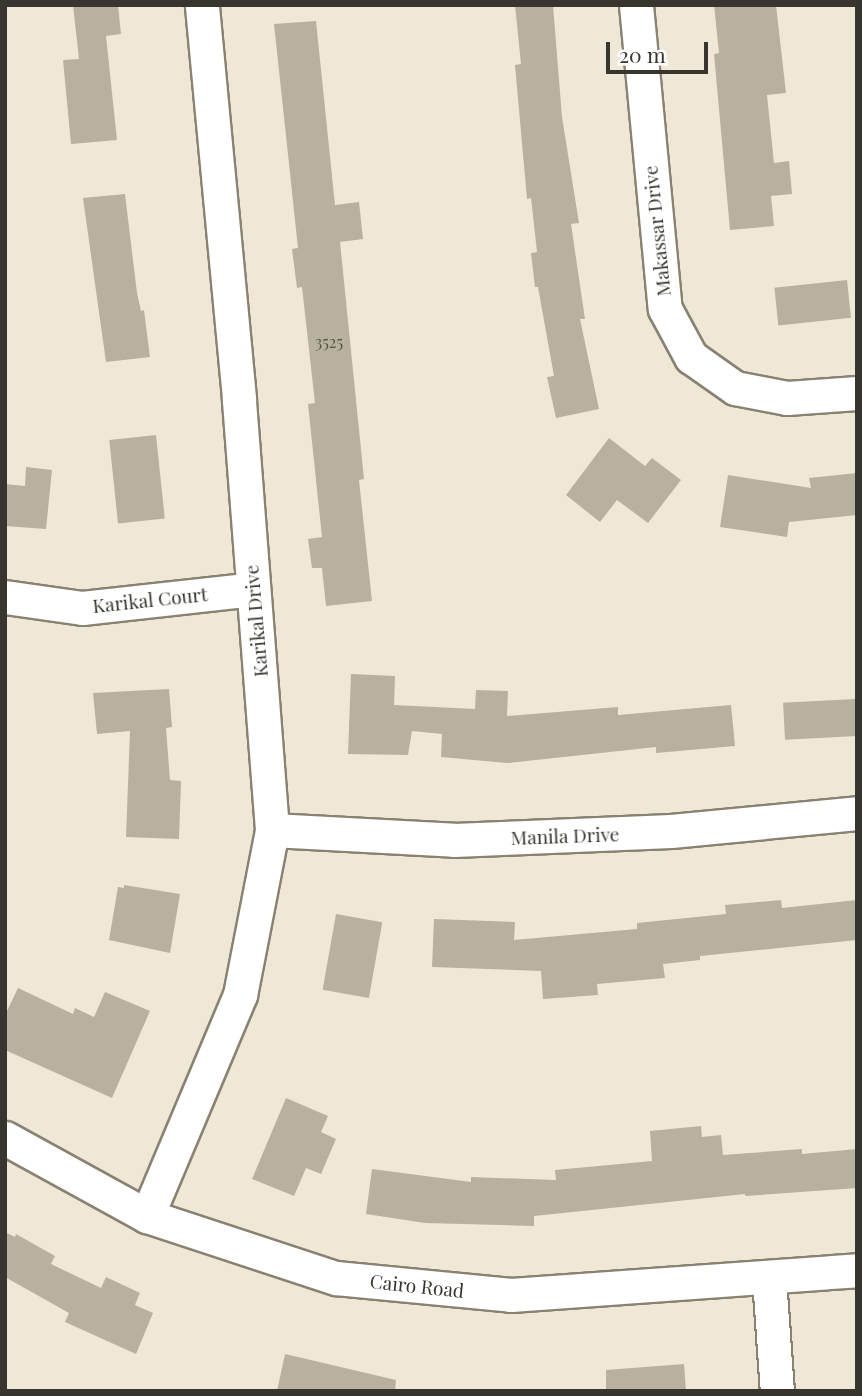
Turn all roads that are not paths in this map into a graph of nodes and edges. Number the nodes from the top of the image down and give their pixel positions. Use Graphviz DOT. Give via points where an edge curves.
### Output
graph roads {
  1 [pos="202,5"];
  2 [pos="636,5"];
  3 [pos="857,393"];
  4 [pos="253,589"];
  5 [pos="5,597"];
  6 [pos="857,813"];
  7 [pos="272,831"];
  8 [pos="5,1138"];
  9 [pos="147,1216"];
  10 [pos="857,1270"];
  11 [pos="769,1278"];
  12 [pos="777,1391"];
  1 -- 4 [label="street, Karikal Drive"];
  2 -- 3 [label="street, Makassar Drive" via="665,309 691,357 734,388 787,398"];
  4 -- 5 [label="street, Karikal Court" via="82,608"];
  4 -- 7 [label="street, Karikal Drive"];
  6 -- 7 [label="street, Manila Drive" via="671,831 454,841"];
  7 -- 9 [label="street, Karikal Drive" via="240,995"];
  8 -- 9 [label="street, Cairo Road"];
  9 -- 11 [label="street, Cairo Road" via="336,1278 484,1293"];
  10 -- 11 [label="street, Cairo Road"];
  11 -- 12 [label="street"];
}
